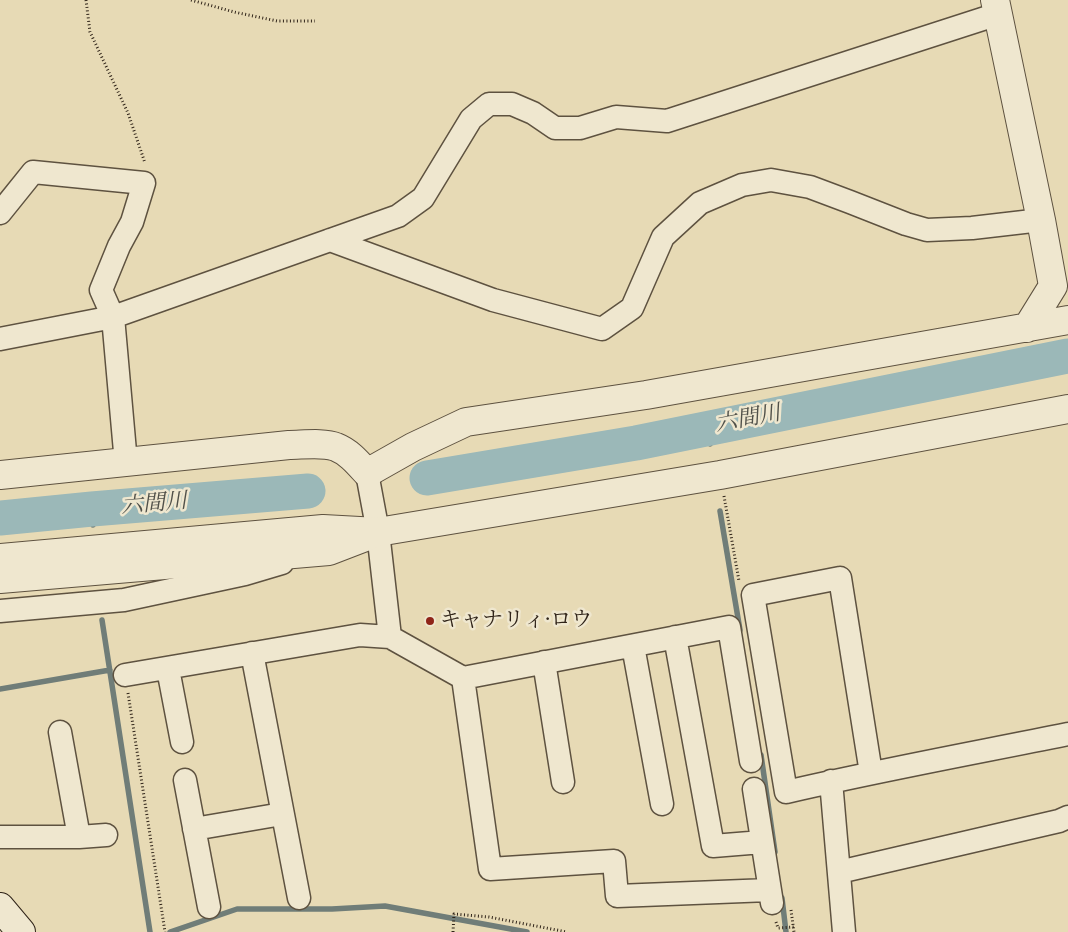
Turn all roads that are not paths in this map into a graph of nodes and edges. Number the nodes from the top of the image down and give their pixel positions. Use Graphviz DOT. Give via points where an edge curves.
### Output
graph roads {
  1 [pos="996,7"];
  2 [pos="0,213"];
  3 [pos="1041,220"];
  4 [pos="330,240"];
  5 [pos="1060,290"];
  6 [pos="113,317"];
  7 [pos="1068,320"];
  8 [pos="1027,328"];
  9 [pos="0,339"];
  10 [pos="1068,409"];
  11 [pos="126,463"];
  12 [pos="367,473"];
  13 [pos="0,475"];
  14 [pos="378,532"];
  15 [pos="329,551"];
  16 [pos="0,558"];
  17 [pos="0,580"];
  18 [pos="0,611"];
  19 [pos="390,637"];
  20 [pos="676,637"];
  21 [pos="633,646"];
  22 [pos="252,653"];
  23 [pos="544,662"];
  24 [pos="168,669"];
  25 [pos="125,676"];
  26 [pos="463,678"];
  27 [pos="60,732"];
  28 [pos="1068,734"];
  29 [pos="182,742"];
  30 [pos="751,761"];
  31 [pos="872,774"];
  32 [pos="185,780"];
  33 [pos="831,781"];
  34 [pos="563,782"];
  35 [pos="754,789"];
  36 [pos="662,804"];
  37 [pos="282,814"];
  38 [pos="1068,817"];
  39 [pos="194,829"];
  40 [pos="106,835"];
  41 [pos="79,837"];
  42 [pos="0,838"];
  43 [pos="762,842"];
  44 [pos="839,872"];
  45 [pos="299,898"];
  46 [pos="0,907"];
  47 [pos="209,907"];
  48 [pos="21,932"];
  49 [pos="844,932"];
  1 -- 3 [label="street"];
  1 -- 4 [label="street" via="667,121 616,117 580,128 555,128 532,112 512,104 489,104 471,119 423,198 398,216"];
  2 -- 6 [label="street" via="33,172 144,183 132,222 101,290"];
  3 -- 4 [label="street" via="927,230 810,187 771,180 742,184 700,203 663,237 632,308 602,329 493,300"];
  3 -- 5 [label="street"];
  4 -- 6 [label="street"];
  5 -- 8 [label="street"];
  6 -- 9 [label="street"];
  6 -- 11 [label="street"];
  7 -- 8 [label="street"];
  8 -- 12 [label="street" via="646,396 466,422"];
  10 -- 14 [label="street" via="720,475"];
  11 -- 12 [label="street" via="288,445 320,445 336,447 352,457"];
  11 -- 13 [label="street"];
  12 -- 14 [label="street"];
  14 -- 15 [label="street"];
  14 -- 16 [label="street" via="323,529"];
  14 -- 19 [label="street"];
  15 -- 17 [label="street"];
  15 -- 18 [label="street" via="245,574 124,600"];
  19 -- 22 [label="street" via="360,635"];
  19 -- 26 [label="street"];
  20 -- 21 [label="street"];
  20 -- 30 [label="street" via="729,627"];
  20 -- 43 [label="street" via="713,846"];
  21 -- 23 [label="street"];
  21 -- 36 [label="street"];
  22 -- 24 [label="street"];
  22 -- 37 [label="street"];
  23 -- 26 [label="street"];
  23 -- 34 [label="street"];
  24 -- 25 [label="street"];
  24 -- 29 [label="street"];
  26 -- 43 [label="street" via="490,869 614,861 617,896 771,897"];
  27 -- 41 [label="street"];
  28 -- 31 [label="street"];
  31 -- 33 [label="street"];
  31 -- 33 [label="street" via="840,578 753,594 786,792"];
  32 -- 39 [label="street"];
  33 -- 44 [label="street"];
  35 -- 43 [label="street"];
  37 -- 39 [label="street"];
  37 -- 45 [label="street"];
  38 -- 44 [label="street"];
  39 -- 47 [label="street"];
  40 -- 41 [label="street"];
  41 -- 42 [label="street"];
  44 -- 49 [label="street"];
  46 -- 48 [label="street"];
}
